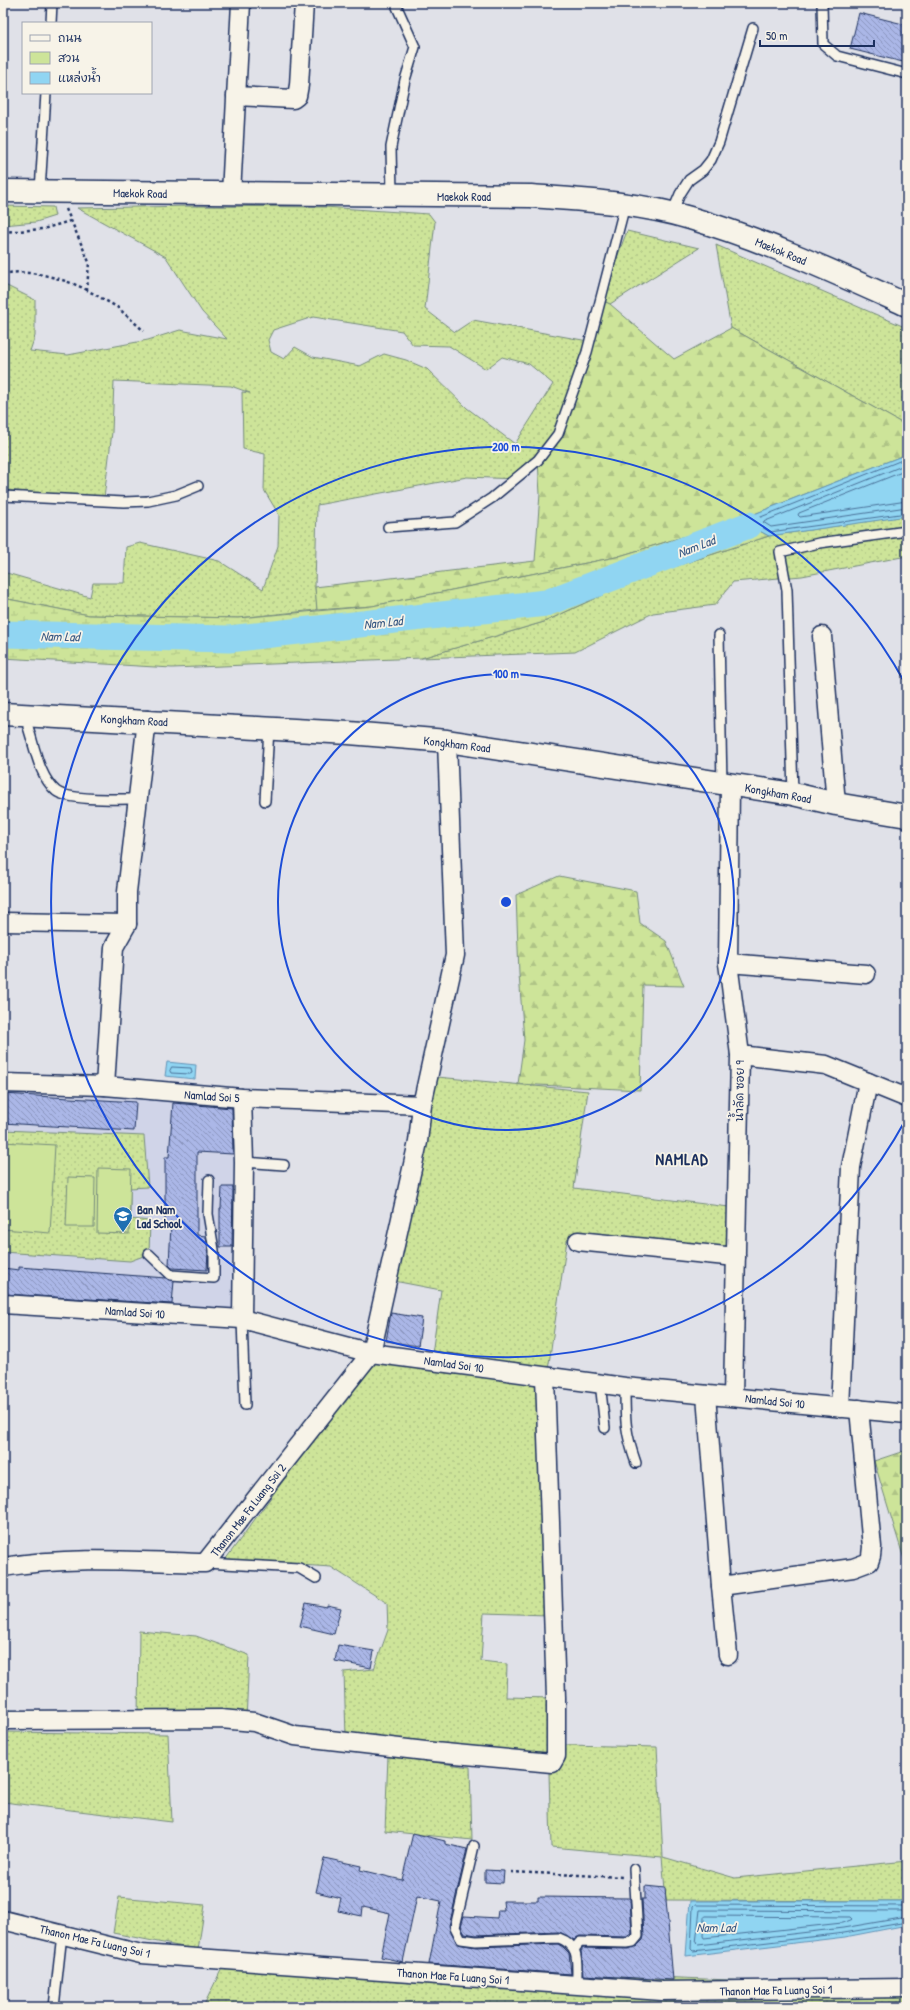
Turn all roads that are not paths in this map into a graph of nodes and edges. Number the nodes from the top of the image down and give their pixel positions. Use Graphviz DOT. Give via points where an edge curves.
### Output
graph roads {
  1 [pos="52,3"];
  2 [pos="241,3"];
  3 [pos="304,3"];
  4 [pos="398,3"];
  5 [pos="822,3"];
  6 [pos="51,22"];
  7 [pos="753,28"];
  8 [pos="907,74"];
  9 [pos="46,94"];
  10 [pos="236,96"];
  11 [pos="3,191"];
  12 [pos="50,191"];
  13 [pos="231,194"];
  14 [pos="392,195"];
  15 [pos="625,205"];
  16 [pos="672,213"];
  17 [pos="907,305"];
  18 [pos="198,486"];
  19 [pos="3,496"];
  20 [pos="388,527"];
  21 [pos="907,531"];
  22 [pos="719,635"];
  23 [pos="822,636"];
  24 [pos="3,714"];
  25 [pos="147,720"];
  26 [pos="28,727"];
  27 [pos="269,728"];
  28 [pos="447,741"];
  29 [pos="726,785"];
  30 [pos="793,794"];
  31 [pos="138,799"];
  32 [pos="265,801"];
  33 [pos="836,804"];
  34 [pos="907,816"];
  35 [pos="3,922"];
  36 [pos="127,924"];
  37 [pos="728,964"];
  38 [pos="866,974"];
  39 [pos="740,1055"];
  40 [pos="868,1082"];
  41 [pos="3,1083"];
  42 [pos="105,1086"];
  43 [pos="242,1098"];
  44 [pos="907,1098"];
  45 [pos="422,1105"];
  46 [pos="244,1162"];
  47 [pos="284,1165"];
  48 [pos="209,1180"];
  49 [pos="578,1241"];
  50 [pos="149,1254"];
  51 [pos="736,1257"];
  52 [pos="3,1304"];
  53 [pos="242,1319"];
  54 [pos="371,1353"];
  55 [pos="545,1377"];
  56 [pos="600,1382"];
  57 [pos="625,1387"];
  58 [pos="706,1395"];
  59 [pos="733,1397"];
  60 [pos="245,1405"];
  61 [pos="840,1408"];
  62 [pos="859,1409"];
  63 [pos="907,1414"];
  64 [pos="605,1428"];
  65 [pos="636,1463"];
  66 [pos="205,1563"];
  67 [pos="3,1567"];
  68 [pos="316,1578"];
  69 [pos="721,1586"];
  70 [pos="728,1655"];
  71 [pos="3,1720"];
  72 [pos="474,1846"];
  73 [pos="635,1874"];
  74 [pos="3,1920"];
  75 [pos="62,1934"];
  76 [pos="575,1948"];
  77 [pos="577,1985"];
  78 [pos="907,1988"];
  79 [pos="54,2007"];
  1 -- 6 [label="lane"];
  2 -- 10 [label="street"];
  3 -- 10 [label="street" via="297,96 293,99"];
  4 -- 14 [label="lane" via="397,7 415,47 405,80 391,147"];
  5 -- 8 [label="lane" via="823,44 832,52 837,56"];
  7 -- 16 [label="lane" via="712,160 688,180"];
  9 -- 12 [label="lane"];
  10 -- 13 [label="street"];
  11 -- 12 [label="street, Maekok Road"];
  12 -- 13 [label="street, Maekok Road"];
  13 -- 14 [label="street, Maekok Road"];
  14 -- 15 [label="street, Maekok Road" via="531,196"];
  15 -- 16 [label="street, Maekok Road"];
  15 -- 20 [label="lane" via="587,352 558,434 538,460 492,498 455,522"];
  16 -- 17 [label="street, Maekok Road" via="732,232 831,271"];
  18 -- 19 [label="lane" via="176,495 148,501"];
  21 -- 30 [label="lane" via="819,543 780,552 787,590"];
  22 -- 29 [label="lane"];
  23 -- 33 [label="street"];
  24 -- 25 [label="street, Kongkham Road"];
  25 -- 27 [label="street, Kongkham Road"];
  25 -- 31 [label="street"];
  26 -- 31 [label="lane" via="47,781 57,792 86,799"];
  27 -- 28 [label="street, Kongkham Road"];
  27 -- 32 [label="lane"];
  28 -- 29 [label="street, Kongkham Road"];
  28 -- 45 [label="street" via="455,954"];
  29 -- 30 [label="street, Kongkham Road"];
  29 -- 37 [label="street, น้ำลัด ซอย 9"];
  30 -- 33 [label="street, Kongkham Road"];
  31 -- 36 [label="street" via="127,892"];
  33 -- 34 [label="street, Kongkham Road"];
  35 -- 36 [label="street"];
  36 -- 42 [label="street" via="114,947"];
  37 -- 38 [label="street"];
  37 -- 39 [label="street, น้ำลัด ซอย 9"];
  39 -- 40 [label="street" via="826,1065"];
  39 -- 51 [label="street, น้ำลัด ซอย 9"];
  40 -- 44 [label="street"];
  40 -- 61 [label="street" via="851,1167"];
  41 -- 42 [label="street, Namlad Soi 5"];
  42 -- 43 [label="street, Namlad Soi 5"];
  43 -- 45 [label="street, Namlad Soi 5"];
  43 -- 46 [label="street"];
  45 -- 54 [label="street" via="418,1142"];
  46 -- 47 [label="lane"];
  46 -- 53 [label="street"];
  48 -- 50 [label="lane" via="208,1214 214,1250 214,1278 171,1275"];
  49 -- 51 [label="street"];
  51 -- 59 [label="street, น้ำลัด ซอย 9"];
  52 -- 53 [label="street, Namlad Soi 10"];
  53 -- 54 [label="street, Namlad Soi 10"];
  53 -- 60 [label="lane"];
  54 -- 55 [label="street, Namlad Soi 10"];
  54 -- 66 [label="street, Thanon Mae Fa Luang Soi 2"];
  55 -- 56 [label="street, Namlad Soi 10"];
  55 -- 71 [label="street" via="556,1697 556,1756 552,1763 295,1736 254,1722 221,1719"];
  56 -- 57 [label="street, Namlad Soi 10"];
  56 -- 64 [label="lane"];
  57 -- 58 [label="street, Namlad Soi 10"];
  57 -- 65 [label="lane" via="627,1438"];
  58 -- 59 [label="street, Namlad Soi 10"];
  58 -- 69 [label="street"];
  59 -- 61 [label="street, Namlad Soi 10"];
  61 -- 62 [label="street, Namlad Soi 10"];
  62 -- 63 [label="street, Namlad Soi 10"];
  62 -- 69 [label="street" via="872,1547 868,1562 853,1568"];
  66 -- 67 [label="street, Thanon Mae Fa Luang Soi 2" via="82,1560"];
  66 -- 68 [label="lane" via="299,1568"];
  69 -- 70 [label="street"];
  72 -- 76 [label="lane" via="455,1927 461,1939 476,1941 559,1938 569,1941"];
  73 -- 76 [label="lane" via="638,1936 633,1942 580,1942"];
  74 -- 75 [label="street, Thanon Mae Fa Luang Soi 1"];
  75 -- 77 [label="street, Thanon Mae Fa Luang Soi 1" via="141,1954"];
  75 -- 79 [label="lane"];
  76 -- 77 [label="lane"];
  77 -- 78 [label="street, Thanon Mae Fa Luang Soi 1" via="662,1991"];
}
